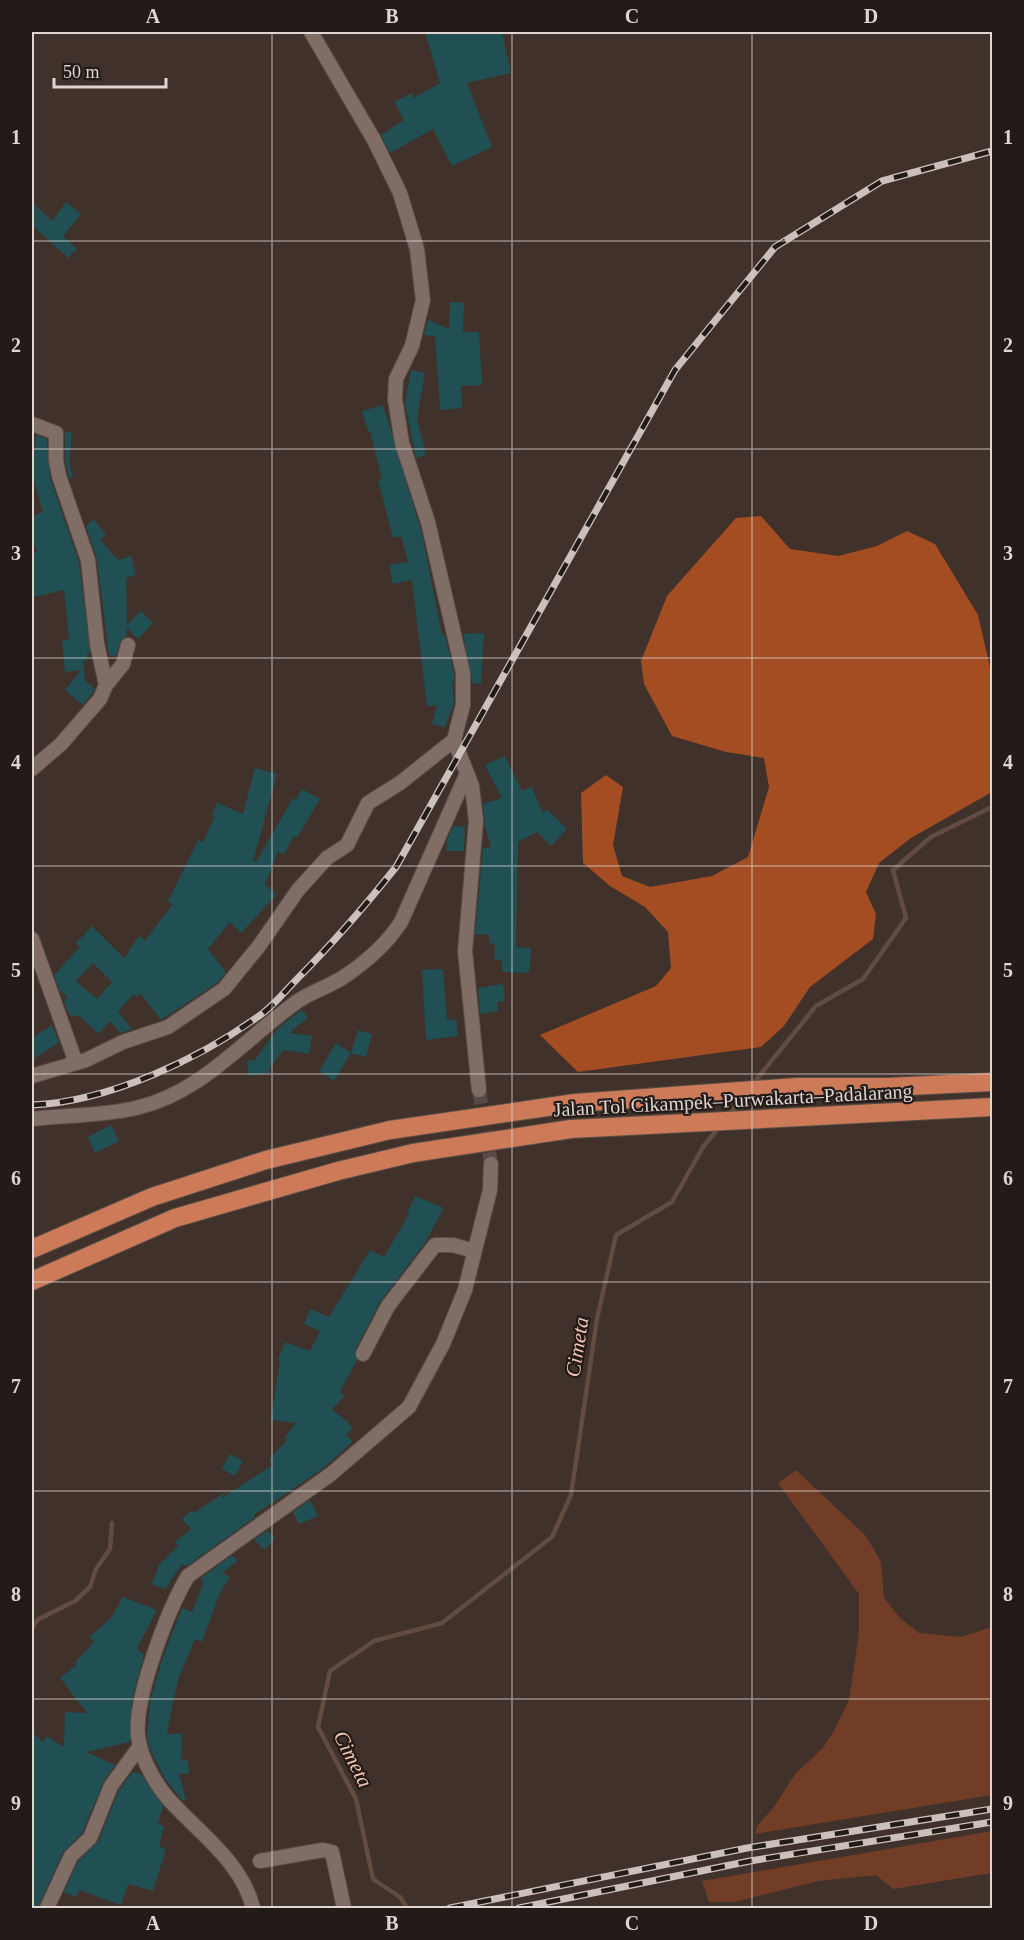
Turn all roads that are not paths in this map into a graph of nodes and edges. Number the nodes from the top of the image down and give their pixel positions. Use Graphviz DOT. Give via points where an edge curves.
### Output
graph roads {
  1 [pos="311,32"];
  2 [pos="32,424"];
  3 [pos="128,645"];
  4 [pos="106,685"];
  5 [pos="454,740"];
  6 [pos="32,769"];
  7 [pos="467,773"];
  8 [pos="32,939"];
  9 [pos="76,1063"];
  10 [pos="32,1076"];
  11 [pos="993,1082"];
  12 [pos="479,1090"];
  13 [pos="993,1107"];
  14 [pos="32,1119"];
  15 [pos="491,1164"];
  16 [pos="32,1249"];
  17 [pos="474,1251"];
  18 [pos="32,1281"];
  19 [pos="363,1354"];
  20 [pos="140,1746"];
  21 [pos="260,1861"];
  22 [pos="46,1908"];
  23 [pos="253,1908"];
  24 [pos="344,1908"];
  1 -- 5 [label="street" via="400,193 417,249 423,300 412,346 396,379 394,399 463,673 463,705"];
  2 -- 4 [label="street" via="56,433 59,476 88,560 97,644"];
  3 -- 4 [label="street" via="123,664"];
  4 -- 6 [label="street" via="100,699 61,744"];
  5 -- 7 [label="street"];
  5 -- 9 [label="street" via="368,803 347,845 327,858 298,890 224,989 168,1027"];
  7 -- 12 [label="street" via="476,820 465,951"];
  7 -- 14 [label="street" via="401,922 377,951 341,978 298,1001 210,1073 166,1099 108,1113"];
  8 -- 9 [label="street"];
  9 -- 10 [label="street"];
  11 -- 16 [label="highway, Jalan Tol Cikampek–Purwakarta–Padalarang" via="797,1087 575,1103 390,1130 266,1160 152,1197"];
  13 -- 18 [label="highway, Jalan Tol Cikampek–Purwakarta–Padalarang" via="571,1130 413,1153 175,1218"];
  15 -- 17 [label="street" via="490,1190"];
  17 -- 19 [label="street" via="435,1245 388,1306"];
  17 -- 20 [label="street" via="458,1311 409,1407 331,1474 188,1576 174,1601 138,1711"];
  20 -- 22 [label="street" via="111,1786 90,1838 72,1856"];
  20 -- 23 [label="street" via="151,1772 172,1803 232,1864 243,1880"];
  21 -- 24 [label="street" via="323,1850 332,1852"];
}
